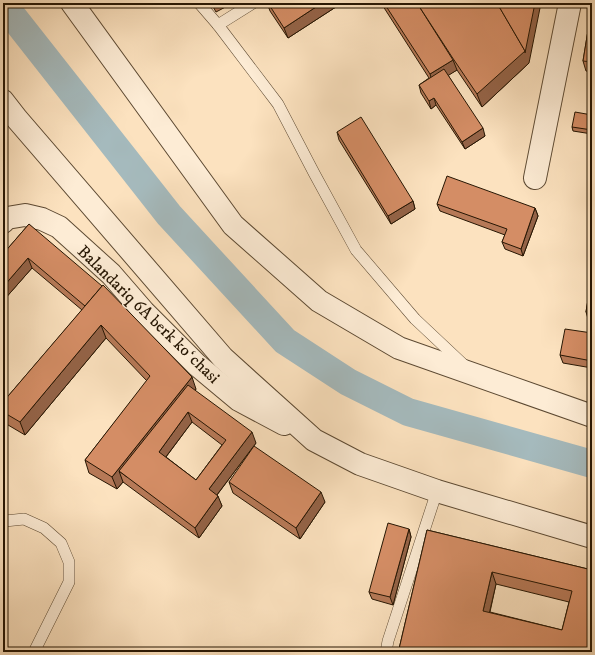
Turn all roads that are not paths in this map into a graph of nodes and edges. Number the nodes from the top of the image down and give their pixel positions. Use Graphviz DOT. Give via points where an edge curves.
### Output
graph roads {
  1 [pos="72,3"];
  2 [pos="199,3"];
  3 [pos="253,3"];
  4 [pos="570,3"];
  5 [pos="218,25"];
  6 [pos="3,101"];
  7 [pos="535,178"];
  8 [pos="3,222"];
  9 [pos="476,376"];
  10 [pos="592,416"];
  11 [pos="314,440"];
  12 [pos="437,492"];
  13 [pos="3,522"];
  14 [pos="592,537"];
  15 [pos="34,652"];
  16 [pos="386,652"];
  1 -- 9 [label="street" via="233,225 319,301 399,348"];
  2 -- 5 [label="lane"];
  3 -- 5 [label="lane"];
  4 -- 7 [label="street"];
  5 -- 9 [label="lane" via="278,104 356,250 415,319"];
  6 -- 11 [label="street" via="223,358"];
  8 -- 11 [label="street, Balandariq 6A berk koʻchasi" via="8,218 25,215 59,227 111,274 196,366 239,400"];
  9 -- 10 [label="street"];
  11 -- 12 [label="street" via="360,464"];
  12 -- 14 [label="street"];
  12 -- 16 [label="lane"];
  13 -- 15 [label="lane" via="24,519 44,528 61,543 69,562 69,582"];
}
